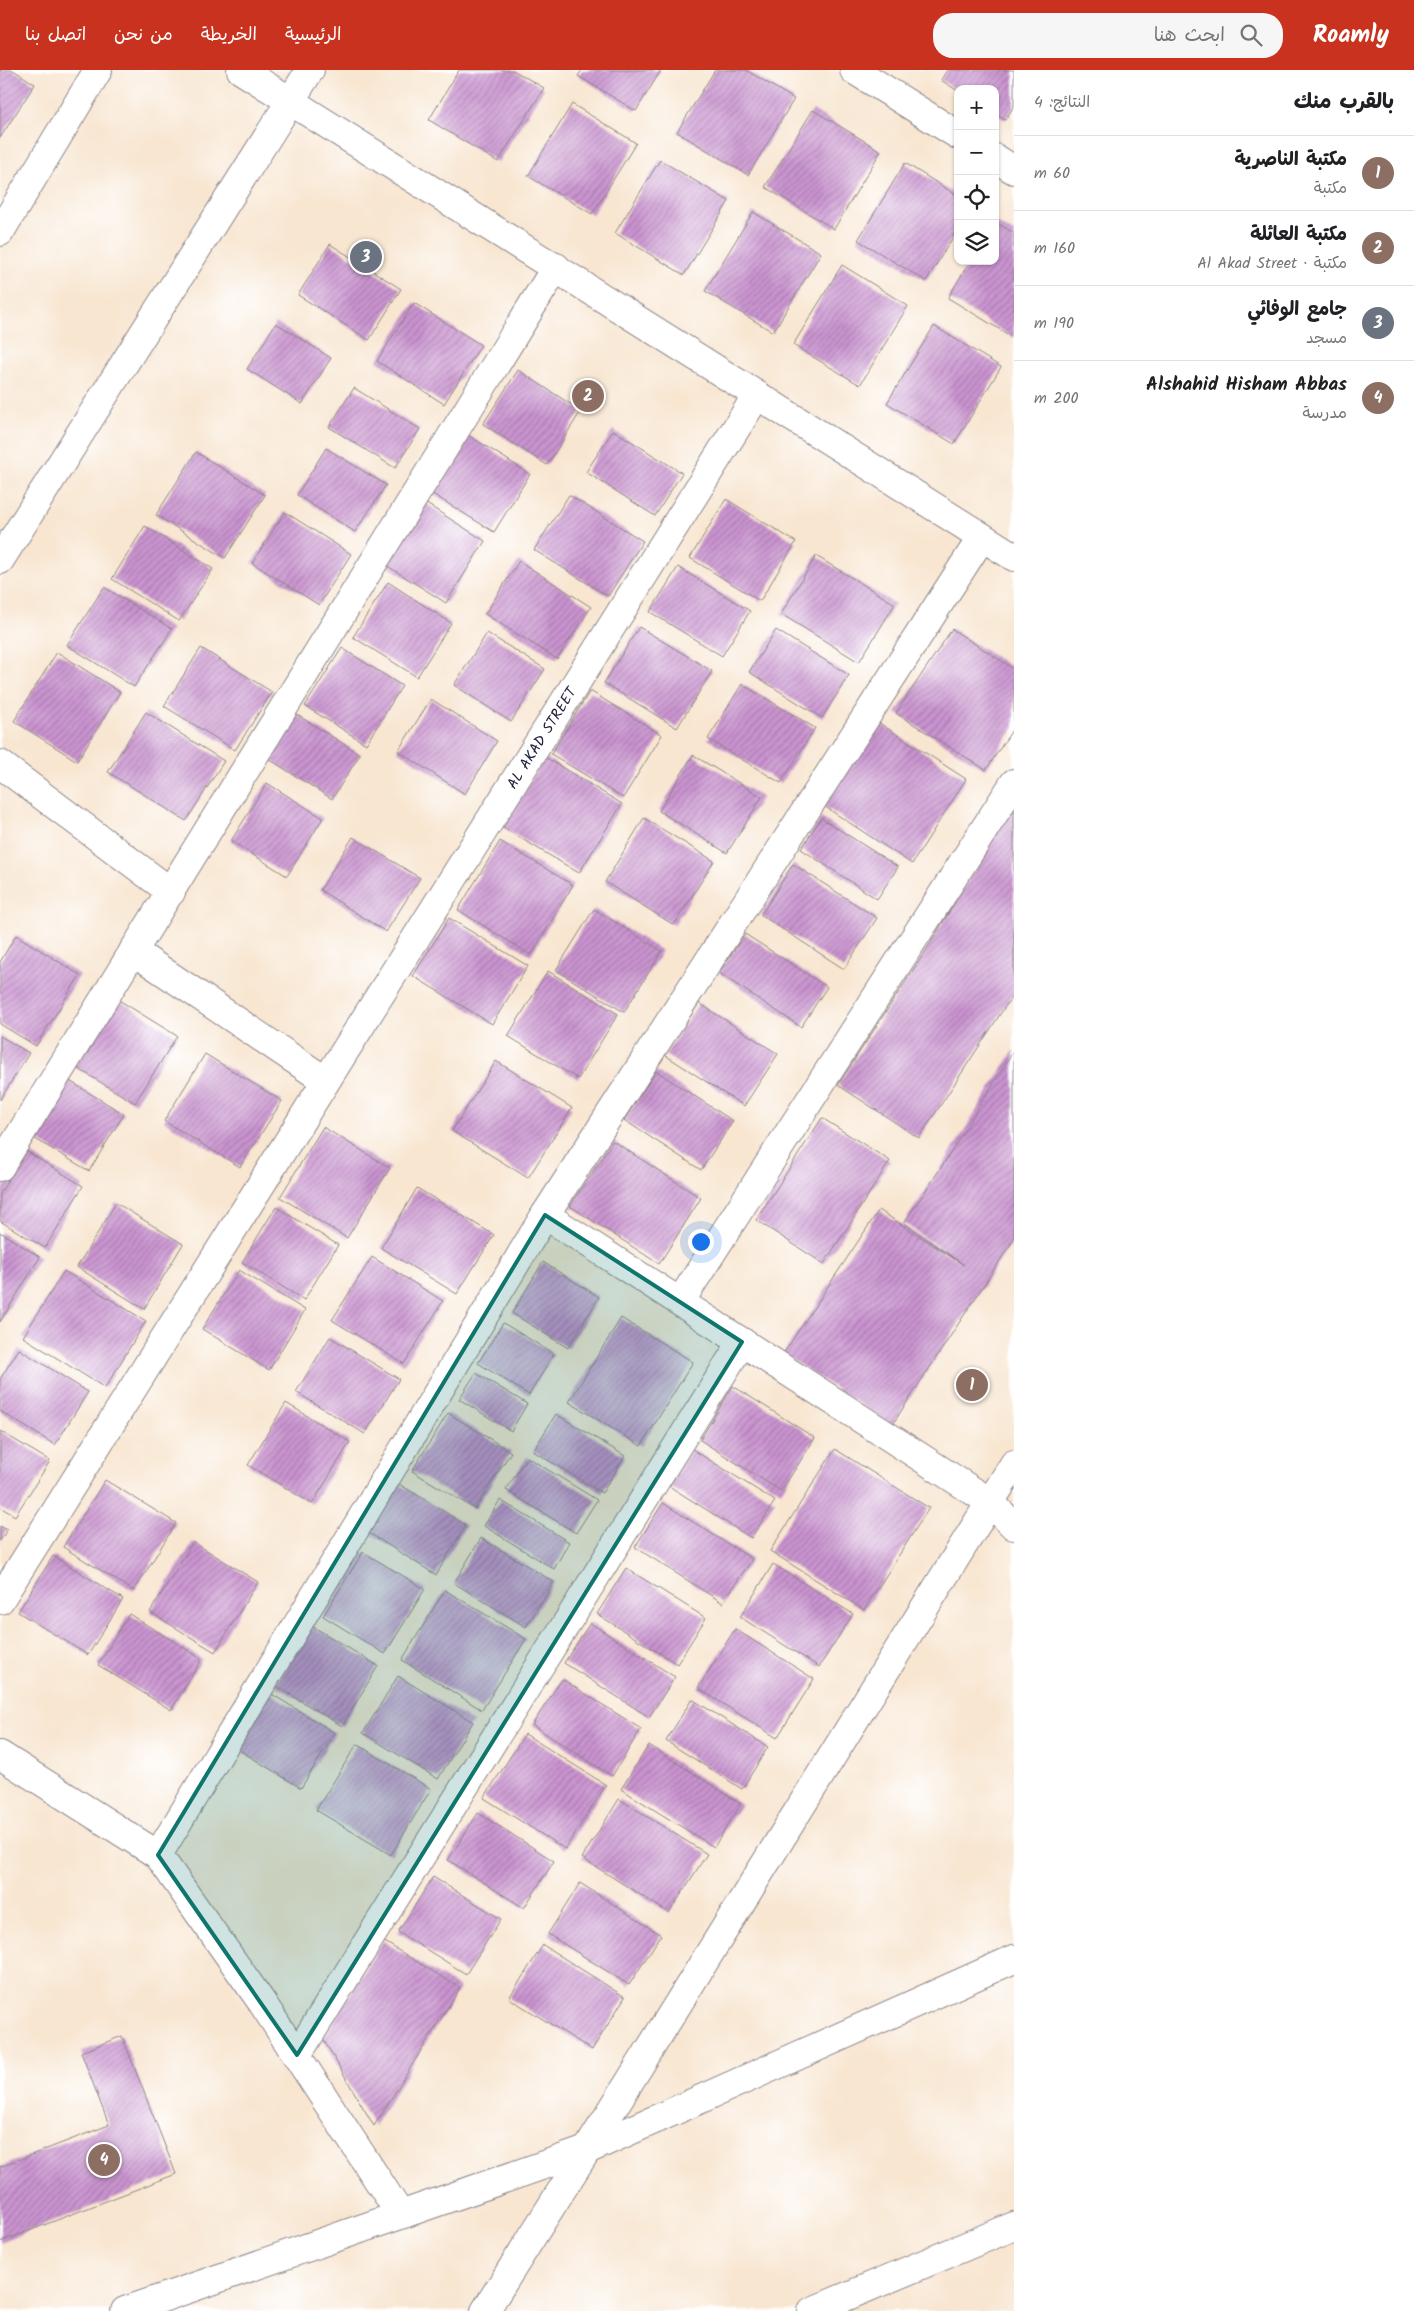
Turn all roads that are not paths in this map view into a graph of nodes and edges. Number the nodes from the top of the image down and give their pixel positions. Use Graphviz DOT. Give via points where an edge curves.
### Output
graph roads {
  1 [pos="98,70"];
  2 [pos="241,70"];
  3 [pos="310,70"];
  4 [pos="854,70"];
  5 [pos="291,100"];
  6 [pos="954,132"];
  7 [pos="999,161"];
  8 [pos="1014,170"];
  9 [pos="0,232"];
  10 [pos="556,267"];
  11 [pos="757,395"];
  12 [pos="982,537"];
  13 [pos="1014,557"];
  14 [pos="0,560"];
  15 [pos="0,764"];
  16 [pos="1014,783"];
  17 [pos="171,892"];
  18 [pos="133,951"];
  19 [pos="326,1081"];
  20 [pos="0,1167"];
  21 [pos="546,1215"];
  22 [pos="680,1302"];
  23 [pos="742,1342"];
  24 [pos="1014,1464"];
  25 [pos="990,1502"];
  26 [pos="1014,1526"];
  27 [pos="0,1600"];
  28 [pos="0,1755"];
  29 [pos="158,1855"];
  30 [pos="1014,1959"];
  31 [pos="297,2055"];
  32 [pos="587,2150"];
  33 [pos="400,2214"];
  34 [pos="1014,2226"];
  35 [pos="125,2311"];
  36 [pos="484,2311"];
  37 [pos="812,2311"];
  1 -- 9 [label="street"];
  2 -- 5 [label="street"];
  3 -- 5 [label="street"];
  4 -- 6 [label="street"];
  5 -- 10 [label="street"];
  5 -- 14 [label="street"];
  7 -- 8 [label="street"];
  10 -- 11 [label="street"];
  10 -- 17 [label="street"];
  11 -- 12 [label="street"];
  11 -- 19 [label="street, AL AKAD STREET"];
  12 -- 13 [label="street"];
  12 -- 21 [label="street"];
  15 -- 17 [label="street"];
  16 -- 22 [label="street"];
  17 -- 18 [label="street"];
  18 -- 19 [label="street"];
  18 -- 20 [label="street"];
  19 -- 27 [label="street, AL AKAD STREET"];
  21 -- 22 [label="street"];
  21 -- 29 [label="street"];
  22 -- 23 [label="street"];
  23 -- 25 [label="street"];
  23 -- 31 [label="street"];
  24 -- 25 [label="street"];
  25 -- 26 [label="street"];
  25 -- 32 [label="street"];
  28 -- 29 [label="street"];
  29 -- 31 [label="street"];
  30 -- 32 [label="street"];
  31 -- 33 [label="street"];
  32 -- 33 [label="street"];
  32 -- 36 [label="street"];
  33 -- 35 [label="street"];
  34 -- 37 [label="street"];
}
